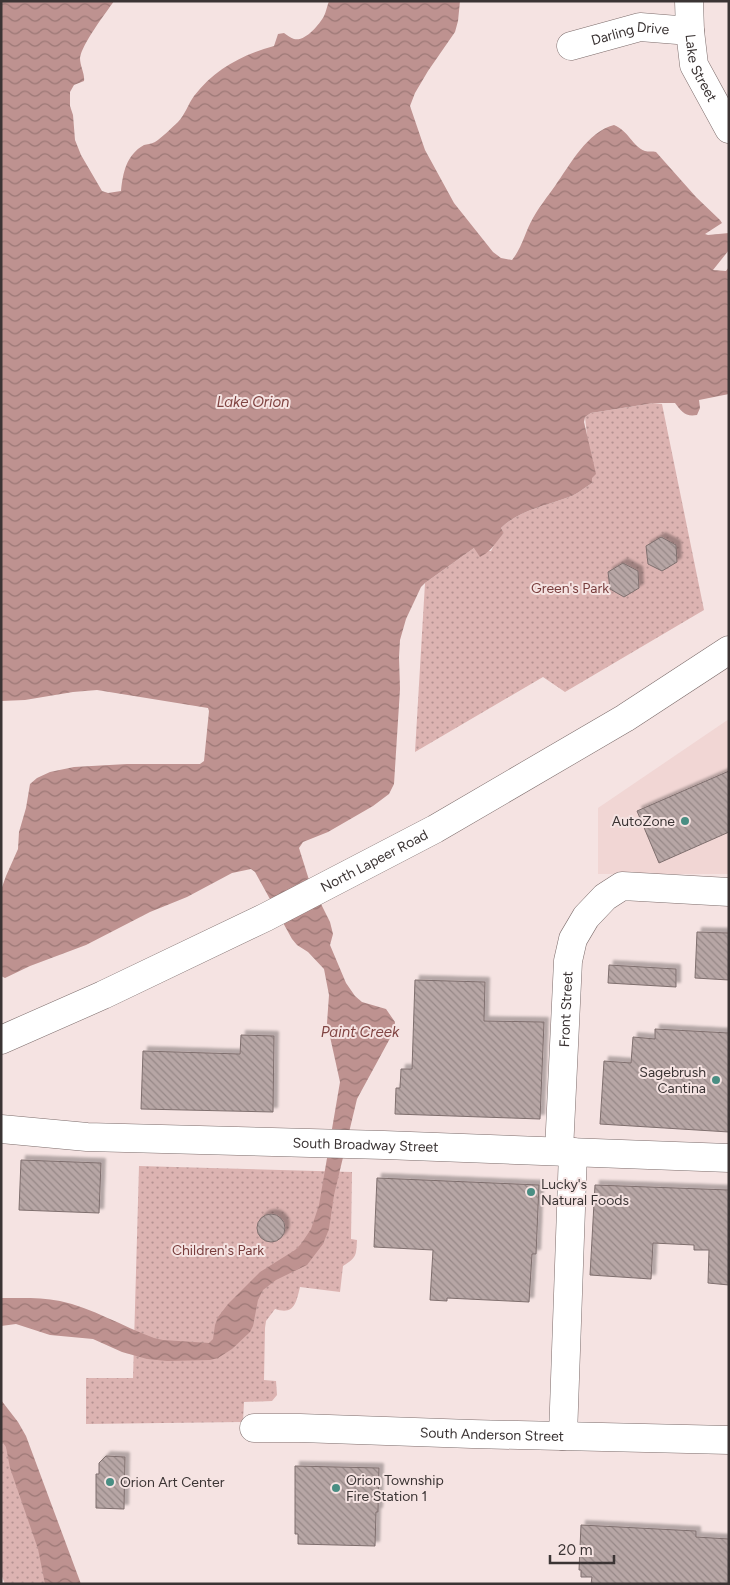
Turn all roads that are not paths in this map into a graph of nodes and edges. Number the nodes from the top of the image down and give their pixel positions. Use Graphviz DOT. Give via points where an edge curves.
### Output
graph roads {
  1 [pos="689,1"];
  2 [pos="690,31"];
  3 [pos="571,46"];
  4 [pos="729,129"];
  5 [pos="729,650"];
  6 [pos="729,892"];
  7 [pos="1,1040"];
  8 [pos="1,1129"];
  9 [pos="566,1152"];
  10 [pos="729,1158"];
  11 [pos="254,1428"];
  12 [pos="563,1436"];
  13 [pos="729,1440"];
  1 -- 2 [label="street, Lake Street"];
  2 -- 3 [label="street, Darling Drive" via="640,27"];
  2 -- 4 [label="street, Lake Street" via="694,65"];
  5 -- 7 [label="street, North Lapeer Road" via="625,718 435,829 266,917"];
  6 -- 9 [label="street, Front Street" via="622,886 605,897 586,917 573,939 568,961"];
  8 -- 9 [label="street, South Broadway Street" via="87,1137"];
  9 -- 10 [label="street, South Broadway Street"];
  9 -- 12 [label="street, Front Street"];
  11 -- 12 [label="street, South Anderson Street"];
  12 -- 13 [label="street, South Anderson Street"];
}
